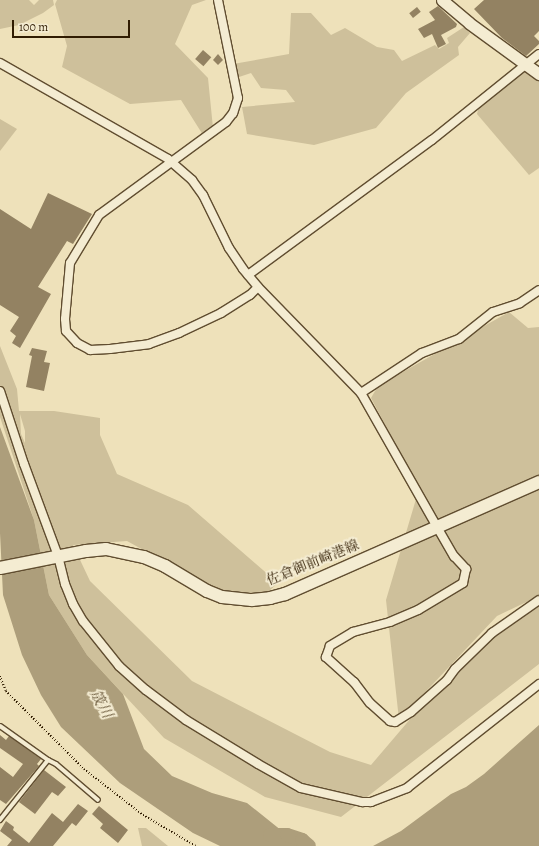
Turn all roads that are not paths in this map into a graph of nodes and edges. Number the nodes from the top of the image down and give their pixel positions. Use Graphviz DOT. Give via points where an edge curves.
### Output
graph roads {
  1 [pos="218,0"];
  2 [pos="442,0"];
  3 [pos="539,54"];
  4 [pos="0,63"];
  5 [pos="526,65"];
  6 [pos="539,74"];
  7 [pos="172,162"];
  8 [pos="248,275"];
  9 [pos="258,287"];
  10 [pos="539,290"];
  11 [pos="0,391"];
  12 [pos="361,393"];
  13 [pos="539,482"];
  14 [pos="437,527"];
  15 [pos="56,557"];
  16 [pos="0,568"];
  17 [pos="539,600"];
  18 [pos="539,684"];
  19 [pos="0,726"];
  20 [pos="48,760"];
  21 [pos="98,800"];
  22 [pos="1,818"];
  1 -- 7 [label="street" via="238,98 233,113 226,122"];
  2 -- 5 [label="street"];
  3 -- 5 [label="street"];
  4 -- 7 [label="street"];
  5 -- 6 [label="street"];
  5 -- 8 [label="street" via="432,140"];
  7 -- 8 [label="street" via="192,180 229,248"];
  7 -- 9 [label="street" via="99,215 73,256 64,319 66,331 77,344 90,350 150,344 221,313 250,296"];
  8 -- 9 [label="street"];
  9 -- 12 [label="street"];
  10 -- 12 [label="street" via="520,303 493,312 459,339 422,353"];
  11 -- 15 [label="street"];
  12 -- 14 [label="street"];
  13 -- 14 [label="main road, 佐倉御前崎港線"];
  14 -- 15 [label="main road, 佐倉御前崎港線" via="285,594 252,600 222,597 158,563 125,552 106,549"];
  14 -- 17 [label="street" via="454,556 466,569 464,583 418,610 390,622 353,632 330,646 326,657 354,682 370,703 390,722 395,722 411,712 447,680 492,633"];
  15 -- 16 [label="main road, 佐倉御前崎港線"];
  15 -- 18 [label="street" via="73,604 83,621 119,666 186,720 301,788 316,792 371,802 407,788"];
  19 -- 20 [label="lane"];
  20 -- 21 [label="lane"];
  20 -- 22 [label="lane"];
}
